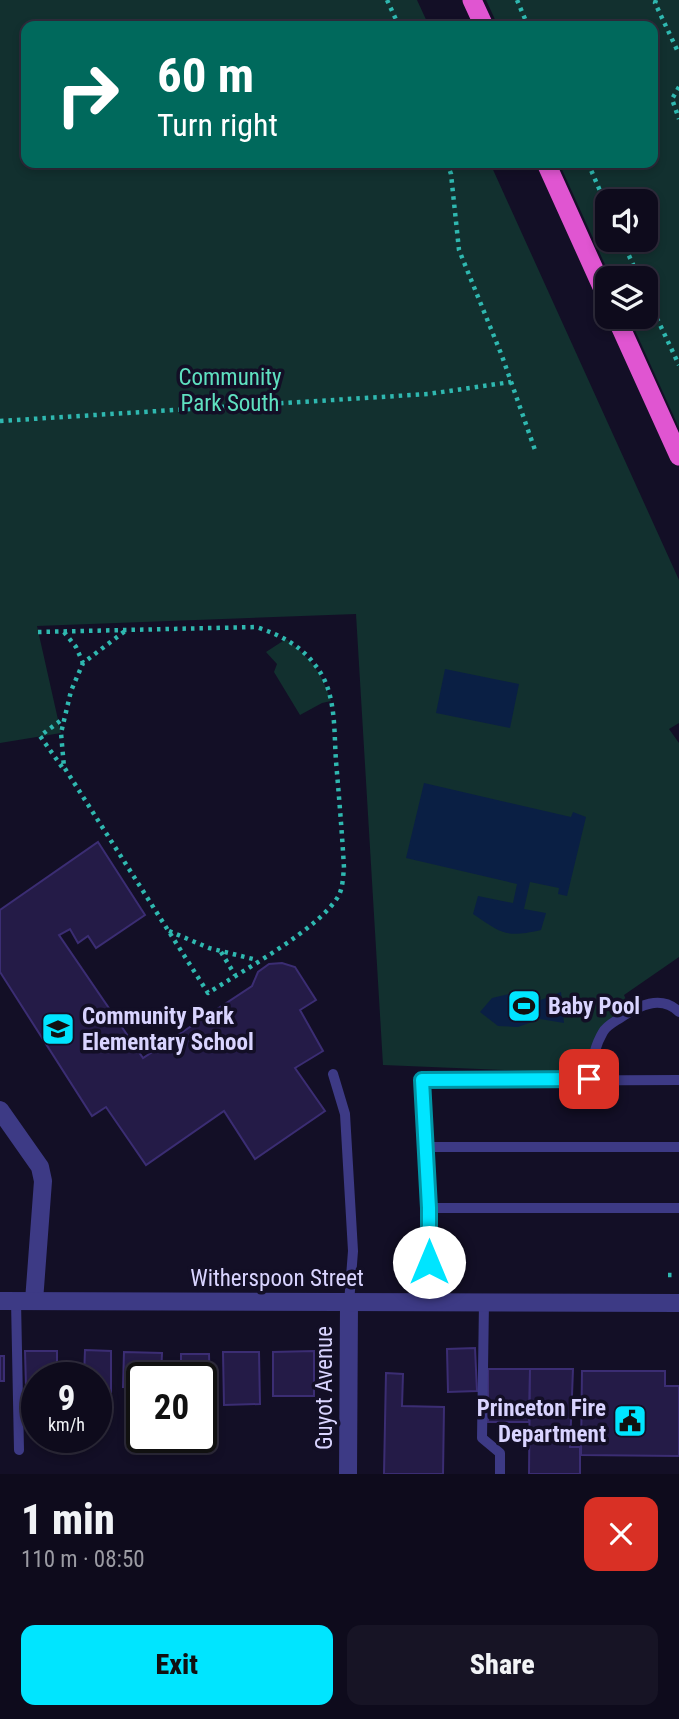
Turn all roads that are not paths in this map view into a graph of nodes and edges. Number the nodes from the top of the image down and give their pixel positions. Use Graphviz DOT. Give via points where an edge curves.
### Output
graph roads {
  1 [pos="472,0"];
  2 [pos="482,21"];
  3 [pos="548,168"];
  4 [pos="595,271"];
  5 [pos="621,329"];
  6 [pos="679,456"];
  7 [pos="679,1012"];
  8 [pos="333,1074"];
  9 [pos="589,1079"];
  10 [pos="679,1080"];
  11 [pos="0,1110"];
  12 [pos="426,1147"];
  13 [pos="679,1147"];
  14 [pos="429,1208"];
  15 [pos="679,1208"];
  16 [pos="17,1301"];
  17 [pos="428,1302"];
  18 [pos="484,1302"];
  19 [pos="349,1303"];
  20 [pos="679,1303"];
  21 [pos="19,1450"];
  22 [pos="348,1474"];
  23 [pos="500,1474"];
  1 -- 2 [label="highway"];
  3 -- 4 [label="highway"];
  5 -- 6 [label="highway"];
  7 -- 9 [label="lane" via="657,1002 635,1008 604,1029 593,1053"];
  8 -- 19 [label="lane" via="345,1114 353,1251"];
  9 -- 10 [label="lane"];
  9 -- 12 [label="lane" via="422,1080"];
  11 -- 16 [label="street" via="40,1167 43,1181"];
  12 -- 13 [label="lane"];
  12 -- 14 [label="lane"];
  14 -- 15 [label="lane"];
  14 -- 17 [label="lane"];
  16 -- 19 [label="street, Witherspoon Street"];
  16 -- 21 [label="lane"];
  17 -- 18 [label="street, Witherspoon Street"];
  17 -- 19 [label="street, Witherspoon Street"];
  18 -- 20 [label="street, Witherspoon Street"];
  18 -- 23 [label="lane" via="482,1438 500,1453"];
  19 -- 22 [label="street, Guyot Avenue"];
}
